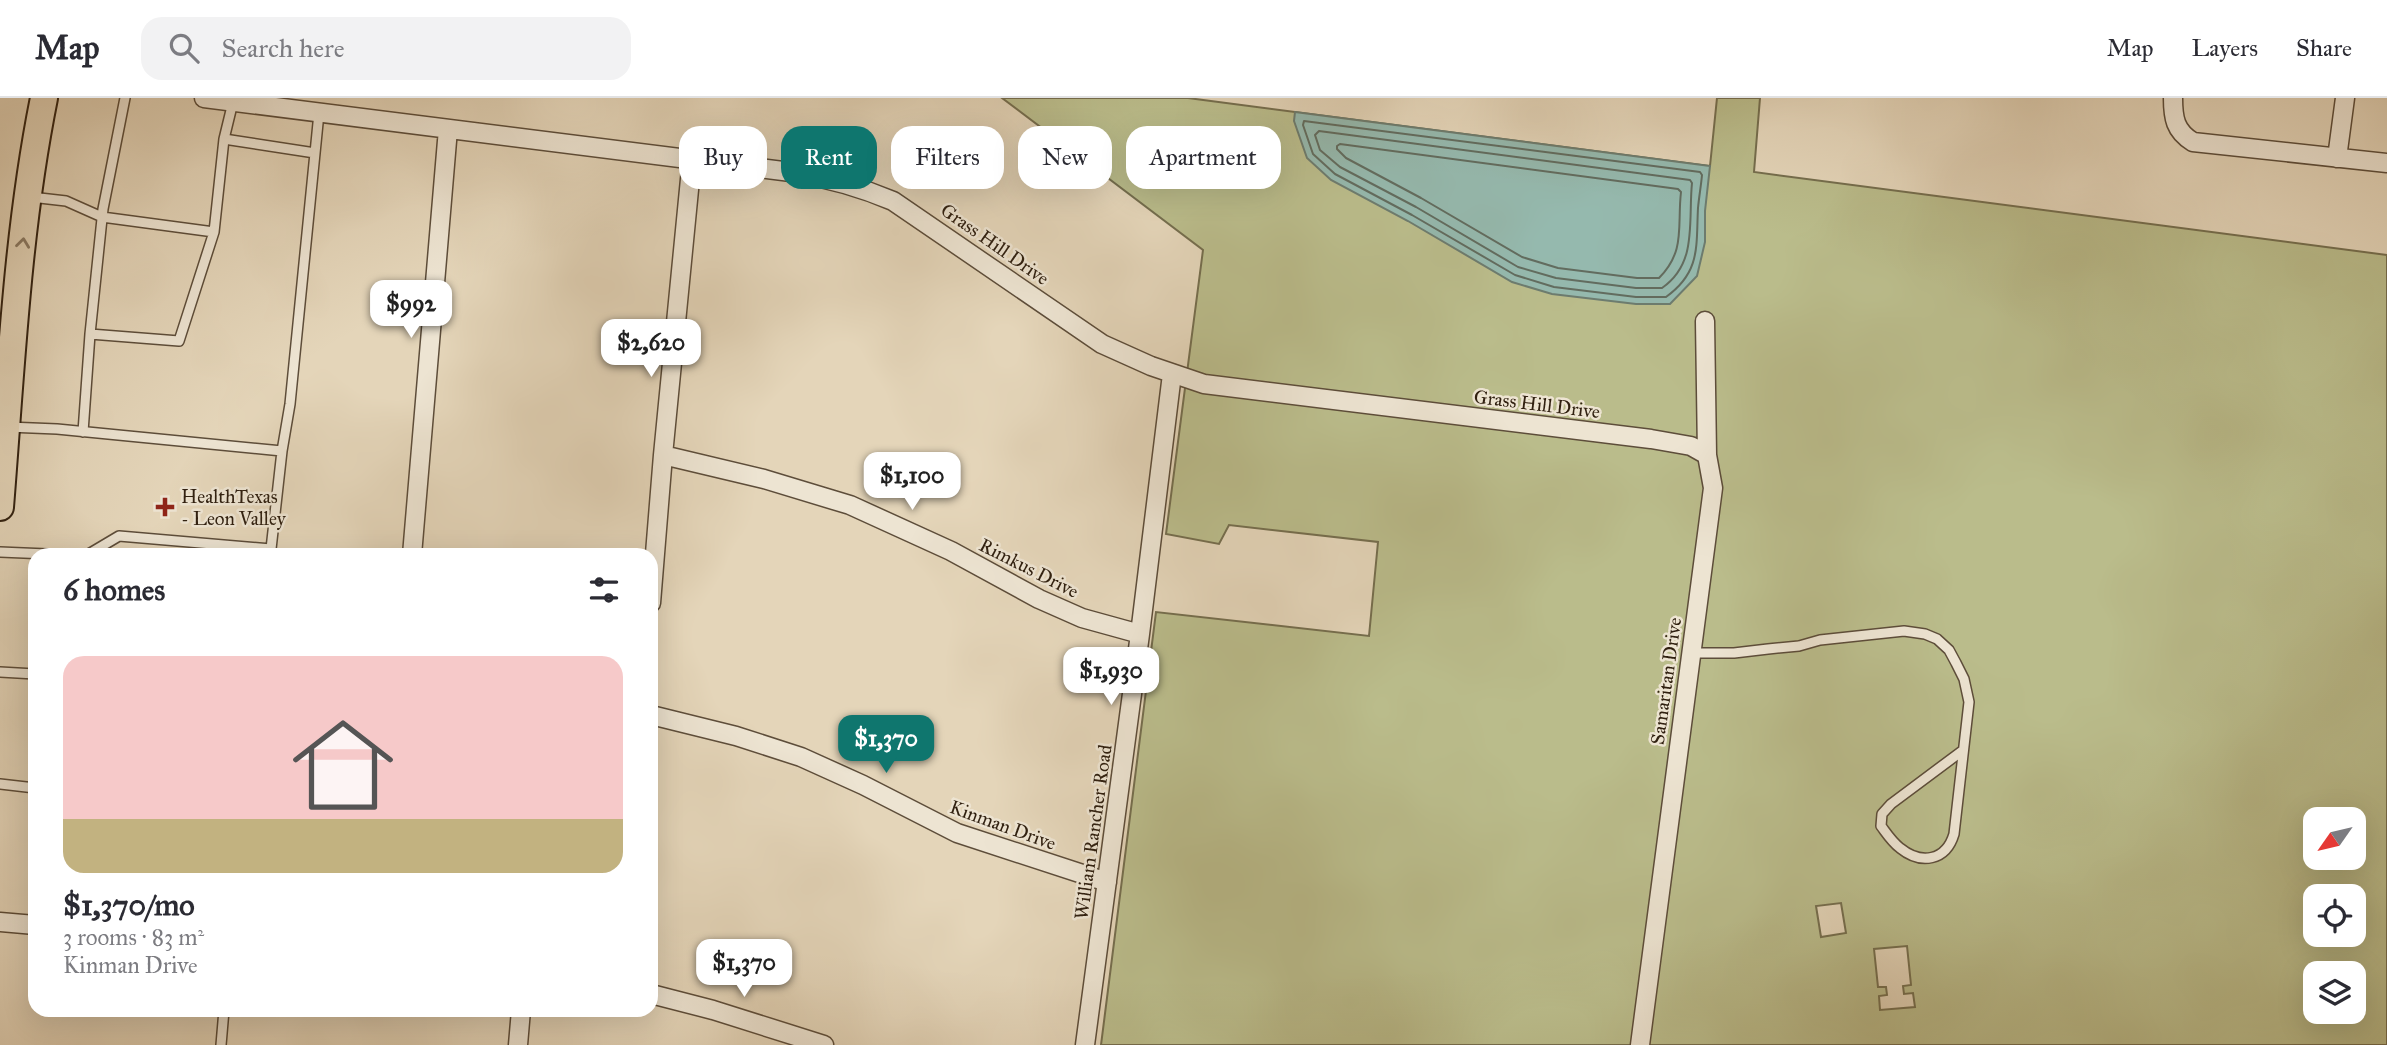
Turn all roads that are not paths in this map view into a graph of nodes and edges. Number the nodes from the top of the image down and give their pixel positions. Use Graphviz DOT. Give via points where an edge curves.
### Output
graph roads {
  1 [pos="44,98"];
  2 [pos="125,98"];
  3 [pos="204,98"];
  4 [pos="2173,98"];
  5 [pos="2345,98"];
  6 [pos="233,102"];
  7 [pos="319,113"];
  8 [pos="448,129"];
  9 [pos="224,139"];
  10 [pos="315,153"];
  11 [pos="679,157"];
  12 [pos="2337,158"];
  13 [pos="2387,163"];
  14 [pos="767,169"];
  15 [pos="689,189"];
  16 [pos="29,197"];
  17 [pos="102,217"];
  18 [pos="214,232"];
  19 [pos="1705,321"];
  20 [pos="90,334"];
  21 [pos="1172,374"];
  22 [pos="6,427"];
  23 [pos="83,432"];
  24 [pos="282,451"];
  25 [pos="663,454"];
  26 [pos="1707,454"];
  27 [pos="0,507"];
  28 [pos="98,548"];
  29 [pos="249,548"];
  30 [pos="271,548"];
  31 [pos="413,548"];
  32 [pos="655,548"];
  33 [pos="0,552"];
  34 [pos="28,553"];
  35 [pos="1140,634"];
  36 [pos="1691,653"];
  37 [pos="0,672"];
  38 [pos="28,674"];
  39 [pos="658,717"];
  40 [pos="1962,751"];
  41 [pos="0,785"];
  42 [pos="28,787"];
  43 [pos="1107,882"];
  44 [pos="0,922"];
  45 [pos="28,924"];
  46 [pos="658,996"];
  47 [pos="223,1017"];
  48 [pos="520,1017"];
  49 [pos="805,1041"];
  50 [pos="221,1045"];
  51 [pos="518,1045"];
  52 [pos="824,1045"];
  53 [pos="1085,1045"];
  54 [pos="1640,1045"];
  1 -- 16 [label="main road"];
  2 -- 17 [label="lane"];
  3 -- 6 [label="street, Grass Hill Drive"];
  4 -- 12 [label="street" via="2178,129 2193,142"];
  5 -- 12 [label="street"];
  6 -- 7 [label="street, Grass Hill Drive"];
  6 -- 9 [label="lane"];
  7 -- 8 [label="street, Grass Hill Drive"];
  7 -- 10 [label="lane"];
  8 -- 11 [label="street, Grass Hill Drive"];
  8 -- 31 [label="street"];
  9 -- 10 [label="lane"];
  9 -- 18 [label="lane"];
  10 -- 24 [label="lane"];
  12 -- 13 [label="street"];
  14 -- 21 [label="street, Grass Hill Drive" via="828,178 893,201 1102,344"];
  15 -- 25 [label="street"];
  16 -- 17 [label="lane" via="66,201"];
  22 -- 16 [label="main road, one-way"];
  17 -- 18 [label="lane"];
  17 -- 20 [label="lane"];
  18 -- 20 [label="lane" via="179,341"];
  19 -- 26 [label="street, Samaritan Drive"];
  20 -- 23 [label="lane"];
  21 -- 26 [label="street, Grass Hill Drive" via="1204,384 1651,439 1691,446"];
  21 -- 35 [label="street, William Rancher Road"];
  22 -- 23 [label="lane"];
  22 -- 27 [label="main road"];
  23 -- 24 [label="lane"];
  24 -- 30 [label="lane"];
  25 -- 32 [label="street"];
  25 -- 35 [label="street, Rimkus Drive" via="850,505 951,551 1039,599 1082,618"];
  26 -- 36 [label="street, Samaritan Drive" via="1713,488"];
  28 -- 29 [label="lane" via="119,536"];
  33 -- 34 [label="lane"];
  35 -- 43 [label="street, William Rancher Road"];
  36 -- 40 [label="lane" via="1799,646 1875,633 1925,634 1950,650 1964,679 1969,702"];
  36 -- 54 [label="street, Samaritan Drive"];
  37 -- 38 [label="lane"];
  39 -- 43 [label="street, Kinman Drive" via="801,757 957,833"];
  40 -- 40 [label="lane" via="1951,844 1934,858 1900,849 1881,826 1882,814"];
  41 -- 42 [label="lane"];
  43 -- 53 [label="street, William Rancher Road"];
  44 -- 45 [label="street"];
  46 -- 49 [label="street"];
  47 -- 50 [label="lane"];
  48 -- 51 [label="street"];
  49 -- 52 [label="street"];
}
